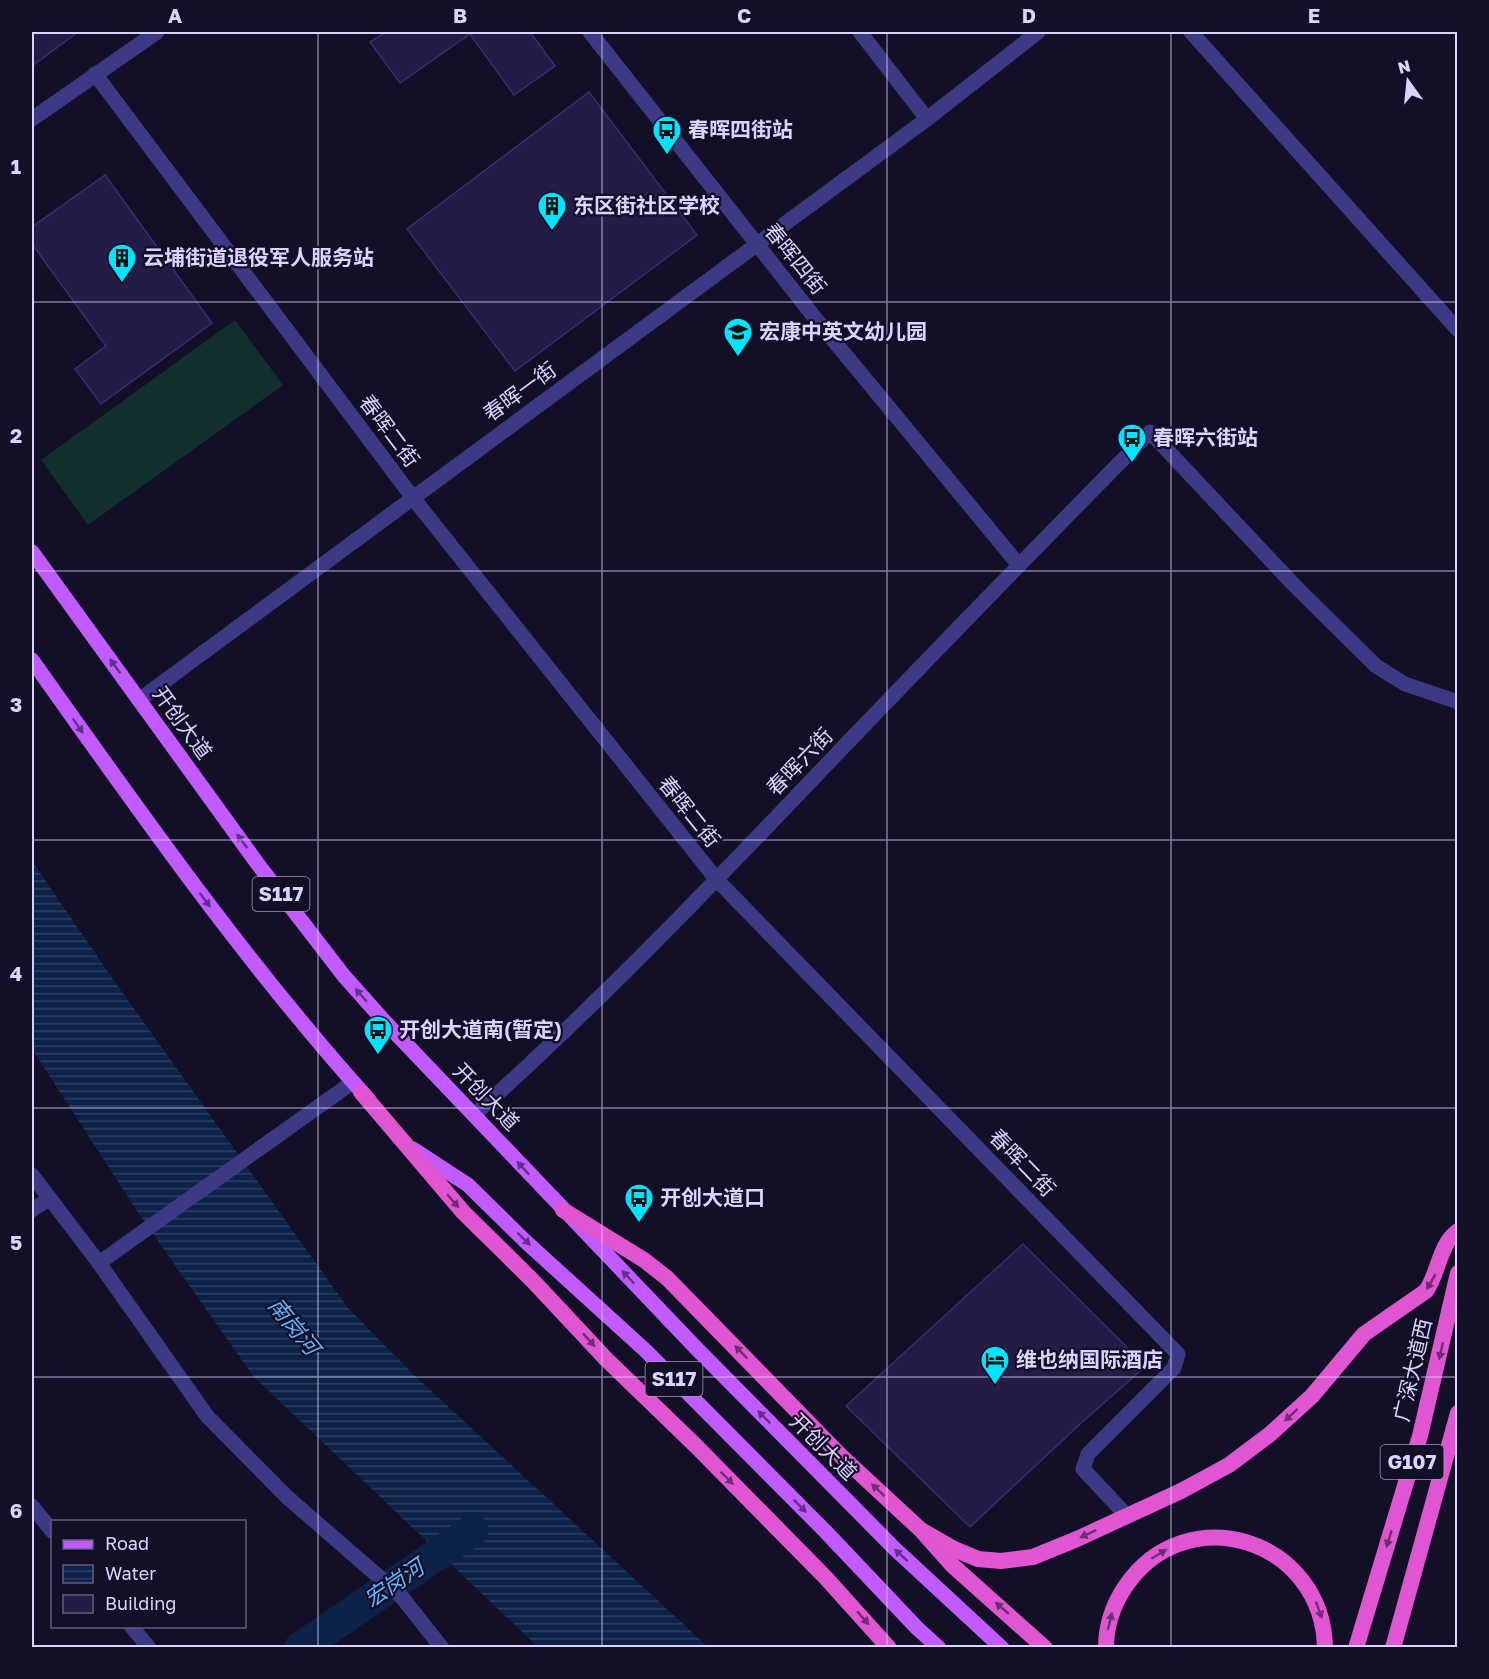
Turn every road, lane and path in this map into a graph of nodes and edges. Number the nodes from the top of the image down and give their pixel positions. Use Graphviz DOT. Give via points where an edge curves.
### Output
graph roads {
  1 [pos="157,32"];
  2 [pos="590,32"];
  3 [pos="860,32"];
  4 [pos="1038,32"];
  5 [pos="1191,32"];
  6 [pos="95,74"];
  7 [pos="32,118"];
  8 [pos="927,119"];
  9 [pos="756,244"];
  10 [pos="1458,330"];
  11 [pos="413,498"];
  12 [pos="32,552"];
  13 [pos="1018,564"];
  14 [pos="32,660"];
  15 [pos="139,700"];
  16 [pos="1458,702"];
  17 [pos="717,880"];
  18 [pos="357,1087"];
  19 [pos="474,1115"];
  20 [pos="32,1178"];
  21 [pos="49,1199"];
  22 [pos="32,1210"];
  23 [pos="563,1210"];
  24 [pos="1458,1231"];
  25 [pos="99,1263"];
  26 [pos="1458,1273"];
  27 [pos="1458,1413"];
  28 [pos="32,1506"];
  29 [pos="1127,1516"];
  30 [pos="51,1530"];
  31 [pos="921,1530"];
  32 [pos="133,1628"];
  33 [pos="148,1647"];
  34 [pos="442,1647"];
  35 [pos="889,1647"];
  36 [pos="939,1647"];
  37 [pos="1002,1647"];
  38 [pos="1045,1647"];
  39 [pos="1106,1647"];
  40 [pos="1325,1647"];
  41 [pos="1356,1647"];
  42 [pos="1393,1647"];
  1 -- 6 [label="street"];
  2 -- 9 [label="street, 春晖四街"];
  3 -- 8 [label="street"];
  4 -- 8 [label="street, 春晖一街"];
  5 -- 10 [label="street"];
  6 -- 7 [label="street"];
  6 -- 11 [label="street, 春晖二街"];
  8 -- 9 [label="street, 春晖一街"];
  9 -- 11 [label="street, 春晖一街"];
  9 -- 13 [label="street, 春晖四街"];
  11 -- 15 [label="street, 春晖一街"];
  11 -- 17 [label="street, 春晖二街"];
  15 -- 12 [label="main road, 开创大道 / S117, one-way"];
  13 -- 16 [label="street, 春晖六街" via="1150,432 1302,594 1376,666 1405,684"];
  13 -- 17 [label="street, 春晖六街"];
  14 -- 18 [label="main road, S117, one-way" via="165,848"];
  19 -- 15 [label="main road, 开创大道 / S117, one-way" via="344,976"];
  17 -- 19 [label="street, 春晖六街" via="551,1045"];
  17 -- 29 [label="street, 春晖二街" via="1178,1354 1174,1368 1088,1454 1083,1469"];
  18 -- 25 [label="street" via="252,1154"];
  18 -- 35 [label="highway, one-way" via="463,1212 826,1578"];
  18 -- 36 [label="main road, S117, one-way" via="414,1150 468,1185 646,1352"];
  23 -- 19 [label="main road, 开创大道 / S117, one-way"];
  20 -- 21 [label="street"];
  21 -- 22 [label="street"];
  21 -- 25 [label="street"];
  31 -- 23 [label="highway, one-way" via="841,1456 667,1278"];
  37 -- 23 [label="main road, 开创大道 / S117, one-way" via="886,1541"];
  24 -- 29 [label="highway, one-way" via="1447,1243 1426,1291 1364,1334 1312,1396 1269,1435 1229,1465"];
  25 -- 34 [label="street" via="207,1416 287,1497 401,1596"];
  26 -- 41 [label="highway, 广深大道西 / G107, one-way" via="1420,1436"];
  27 -- 42 [label="highway, G107"];
  28 -- 30 [label="street"];
  29 -- 31 [label="highway, one-way" via="1033,1557 1000,1561 970,1556"];
  38 -- 31 [label="highway, one-way" via="952,1565"];
  32 -- 33 [label="street"];
  39 -- 40 [label="highway, one-way" via="1119,1595 1141,1567 1168,1548 1203,1538 1238,1539 1268,1549 1299,1575 1320,1612"];
}
